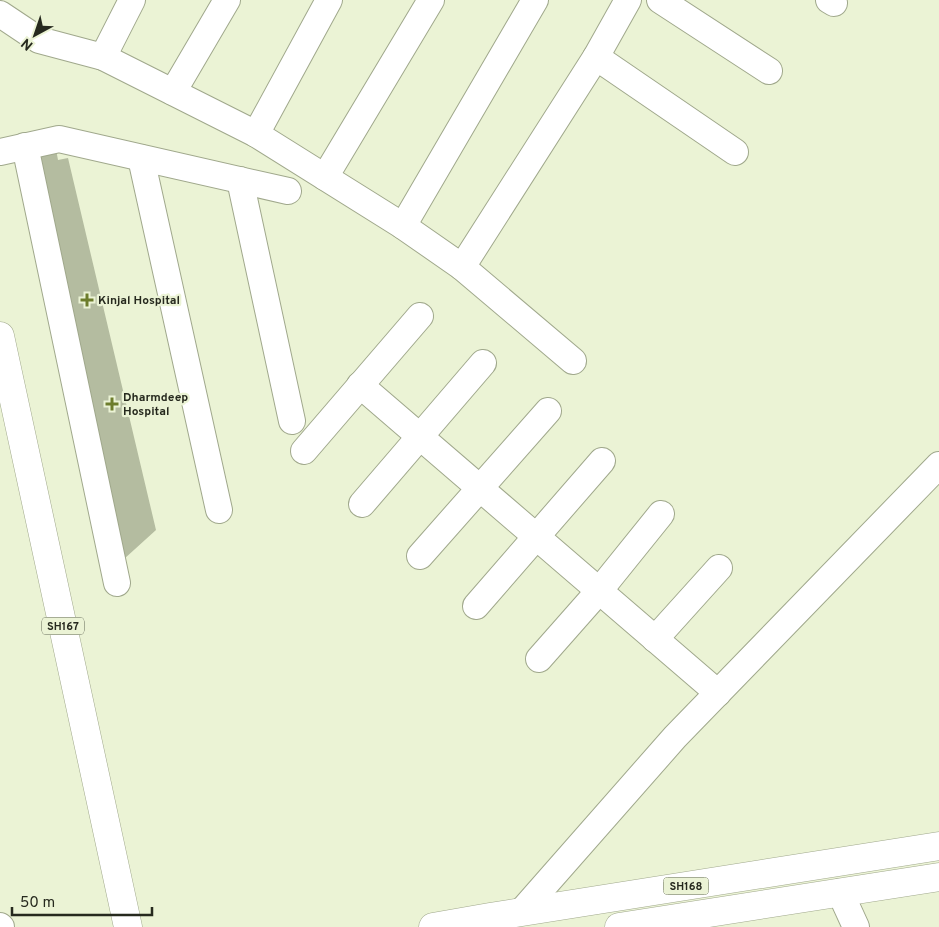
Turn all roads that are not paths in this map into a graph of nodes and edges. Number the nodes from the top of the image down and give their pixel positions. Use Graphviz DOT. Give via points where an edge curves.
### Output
graph roads {
  1 [pos="132,0"];
  2 [pos="227,0"];
  3 [pos="330,0"];
  4 [pos="431,0"];
  5 [pos="535,0"];
  6 [pos="628,0"];
  7 [pos="660,0"];
  8 [pos="0,14"];
  9 [pos="103,57"];
  10 [pos="596,57"];
  11 [pos="769,71"];
  12 [pos="173,92"];
  13 [pos="256,134"];
  14 [pos="25,146"];
  15 [pos="0,152"];
  16 [pos="735,152"];
  17 [pos="141,158"];
  18 [pos="325,177"];
  19 [pos="240,180"];
  20 [pos="288,191"];
  21 [pos="403,226"];
  22 [pos="462,267"];
  23 [pos="420,316"];
  24 [pos="0,336"];
  25 [pos="573,360"];
  26 [pos="483,363"];
  27 [pos="360,385"];
  28 [pos="548,411"];
  29 [pos="292,421"];
  30 [pos="420,437"];
  31 [pos="304,452"];
  32 [pos="602,461"];
  33 [pos="939,465"];
  34 [pos="481,489"];
  35 [pos="362,504"];
  36 [pos="219,510"];
  37 [pos="661,514"];
  38 [pos="536,537"];
  39 [pos="420,556"];
  40 [pos="719,568"];
  41 [pos="117,583"];
  42 [pos="599,591"];
  43 [pos="476,606"];
  44 [pos="655,639"];
  45 [pos="539,659"];
  46 [pos="718,693"];
  47 [pos="939,846"];
  48 [pos="939,877"];
  49 [pos="840,892"];
  50 [pos="522,911"];
  51 [pos="125,923"];
  52 [pos="444,926"];
  53 [pos="619,927"];
  54 [pos="856,927"];
  1 -- 9 [label="street"];
  2 -- 12 [label="street"];
  3 -- 13 [label="street"];
  4 -- 18 [label="street"];
  5 -- 21 [label="street"];
  6 -- 10 [label="street"];
  7 -- 11 [label="street"];
  8 -- 9 [label="street" via="39,40"];
  9 -- 12 [label="street"];
  10 -- 16 [label="street"];
  10 -- 22 [label="street"];
  12 -- 13 [label="street"];
  13 -- 18 [label="street"];
  14 -- 15 [label="street"];
  14 -- 17 [label="street" via="59,139"];
  14 -- 41 [label="street"];
  17 -- 19 [label="street"];
  17 -- 36 [label="street"];
  18 -- 21 [label="street"];
  19 -- 20 [label="street"];
  19 -- 29 [label="street"];
  21 -- 22 [label="street"];
  22 -- 25 [label="street"];
  23 -- 27 [label="street"];
  24 -- 51 [label="main road, SH167"];
  26 -- 30 [label="street"];
  27 -- 30 [label="street"];
  27 -- 31 [label="street"];
  28 -- 34 [label="street"];
  30 -- 34 [label="street"];
  30 -- 35 [label="street"];
  32 -- 38 [label="street"];
  33 -- 46 [label="street"];
  34 -- 38 [label="street"];
  34 -- 39 [label="street"];
  37 -- 42 [label="street"];
  38 -- 42 [label="street"];
  38 -- 43 [label="street"];
  40 -- 44 [label="street"];
  42 -- 44 [label="street"];
  42 -- 45 [label="street"];
  44 -- 46 [label="street"];
  46 -- 50 [label="street" via="675,737"];
  47 -- 50 [label="main road, SH168"];
  48 -- 49 [label="main road, SH168"];
  49 -- 53 [label="main road, SH168"];
  49 -- 54 [label="street"];
  50 -- 52 [label="main road, SH168"];
}
